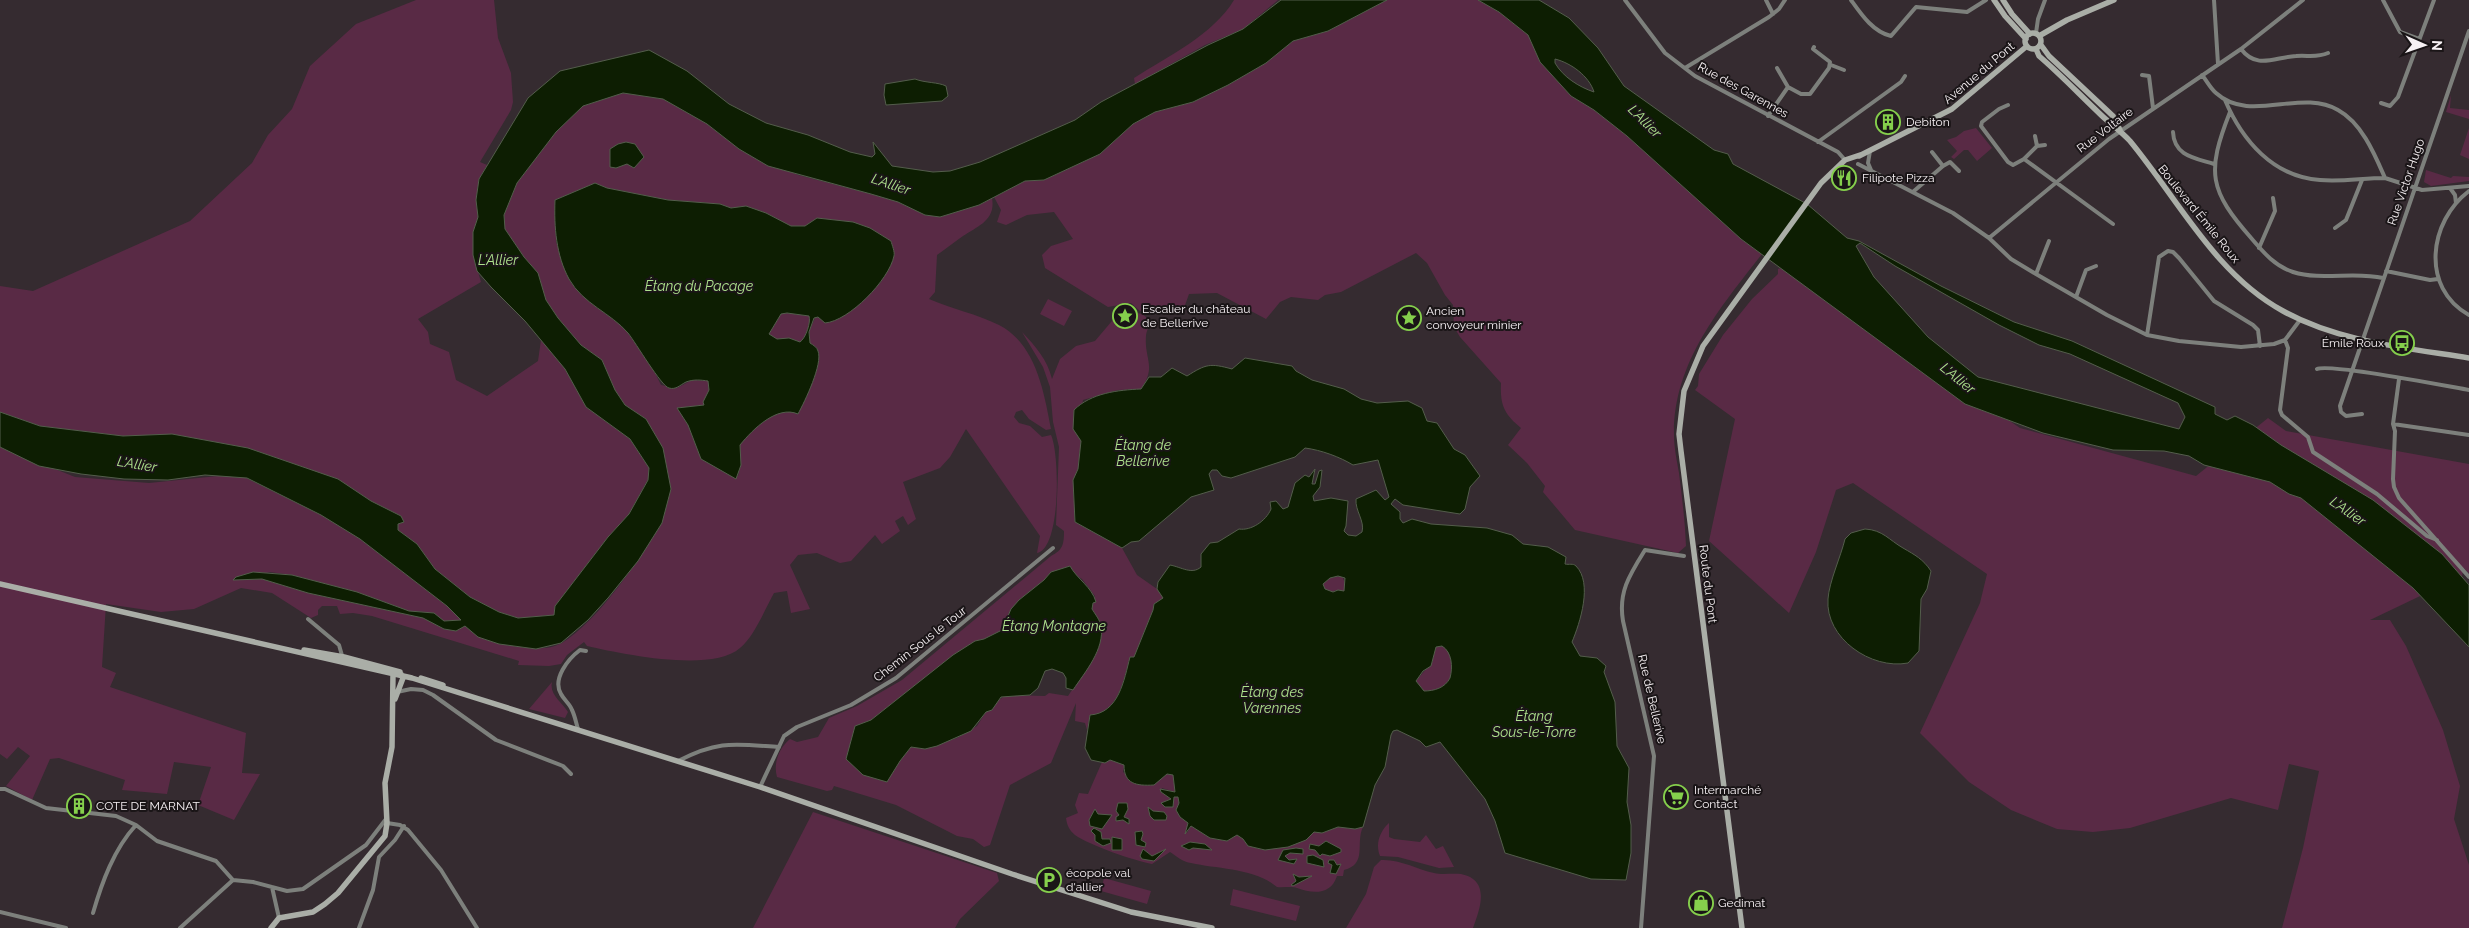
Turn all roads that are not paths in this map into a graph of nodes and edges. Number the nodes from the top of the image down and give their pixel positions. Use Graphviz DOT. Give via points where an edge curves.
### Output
graph roads {
  1 [pos="1634,0"];
  2 [pos="1766,0"];
  3 [pos="1785,0"];
  4 [pos="1851,0"];
  5 [pos="1986,0"];
  6 [pos="1994,0"];
  7 [pos="2003,0"];
  8 [pos="2045,0"];
  9 [pos="2114,0"];
  10 [pos="2214,0"];
  11 [pos="2303,0"];
  12 [pos="2383,0"];
  13 [pos="2434,0"];
  14 [pos="1626,2"];
  15 [pos="1773,14"];
  16 [pos="2469,31"];
  17 [pos="2033,35"];
  18 [pos="2418,39"];
  19 [pos="2027,46"];
  20 [pos="1814,47"];
  21 [pos="2038,47"];
  22 [pos="2241,49"];
  23 [pos="2328,53"];
  24 [pos="2218,64"];
  25 [pos="1831,65"];
  26 [pos="1685,68"];
  27 [pos="1777,68"];
  28 [pos="1844,70"];
  29 [pos="2142,75"];
  30 [pos="2202,75"];
  31 [pos="1905,76"];
  32 [pos="1788,87"];
  33 [pos="2225,100"];
  34 [pos="2381,103"];
  35 [pos="2008,105"];
  36 [pos="2153,108"];
  37 [pos="2230,112"];
  38 [pos="1768,116"];
  39 [pos="2121,132"];
  40 [pos="2174,132"];
  41 [pos="2035,136"];
  42 [pos="1818,142"];
  43 [pos="2045,145"];
  44 [pos="2037,146"];
  45 [pos="1871,149"];
  46 [pos="1932,152"];
  47 [pos="1863,154"];
  48 [pos="2024,159"];
  49 [pos="1845,160"];
  50 [pos="1858,164"];
  51 [pos="2214,164"];
  52 [pos="1943,166"];
  53 [pos="1871,170"];
  54 [pos="1959,171"];
  55 [pos="2386,178"];
  56 [pos="2362,180"];
  57 [pos="1821,182"];
  58 [pos="2054,182"];
  59 [pos="2469,186"];
  60 [pos="2414,188"];
  61 [pos="2450,188"];
  62 [pos="2469,191"];
  63 [pos="1914,192"];
  64 [pos="2273,198"];
  65 [pos="2456,203"];
  66 [pos="2113,224"];
  67 [pos="2335,228"];
  68 [pos="1989,238"];
  69 [pos="2049,241"];
  70 [pos="2259,248"];
  71 [pos="2096,266"];
  72 [pos="2386,271"];
  73 [pos="2036,274"];
  74 [pos="2384,278"];
  75 [pos="2438,279"];
  76 [pos="2076,297"];
  77 [pos="2469,315"];
  78 [pos="2300,320"];
  79 [pos="2147,335"];
  80 [pos="2362,339"];
  81 [pos="2285,340"];
  82 [pos="2260,346"];
  83 [pos="2469,358"];
  84 [pos="2317,369"];
  85 [pos="2352,371"];
  86 [pos="2399,379"];
  87 [pos="2469,390"];
  88 [pos="2362,414"];
  89 [pos="2393,424"];
  90 [pos="2469,435"];
  91 [pos="2437,540"];
  92 [pos="1053,548"];
  93 [pos="1684,556"];
  94 [pos="2469,577"];
  95 [pos="0,584"];
  96 [pos="308,619"];
  97 [pos="586,651"];
  98 [pos="343,660"];
  99 [pos="398,674"];
  100 [pos="412,678"];
  101 [pos="411,688"];
  102 [pos="394,692"];
  103 [pos="514,710"];
  104 [pos="578,730"];
  105 [pos="778,747"];
  106 [pos="678,761"];
  107 [pos="571,774"];
  108 [pos="760,787"];
  109 [pos="0,789"];
  110 [pos="387,820"];
  111 [pos="136,825"];
  112 [pos="404,826"];
  113 [pos="233,880"];
  114 [pos="272,887"];
  115 [pos="0,912"];
  116 [pos="93,913"];
  117 [pos="279,918"];
  118 [pos="66,928"];
  119 [pos="180,928"];
  120 [pos="271,928"];
  121 [pos="359,928"];
  122 [pos="477,928"];
  123 [pos="1212,928"];
  124 [pos="1641,928"];
  125 [pos="1742,928"];
  1 -- 14 [label="street"];
  2 -- 15 [label="street"];
  3 -- 15 [label="street"];
  4 -- 5 [label="street" via="1864,18 1891,36 1916,7 1966,12"];
  6 -- 17 [label="street" via="2005,16"];
  7 -- 17 [label="street"];
  8 -- 17 [label="street"];
  9 -- 17 [label="street"];
  10 -- 24 [label="street"];
  11 -- 22 [label="street, Rue Voltaire"];
  12 -- 18 [label="street" via="2400,32"];
  13 -- 18 [label="street"];
  14 -- 26 [label="street, Rue des Garennes" via="1665,52"];
  15 -- 26 [label="street"];
  16 -- 60 [label="street, Rue Victor Hugo"];
  17 -- 19 [label="street"];
  17 -- 21 [label="street"];
  18 -- 34 [label="street" via="2398,97 2390,106"];
  19 -- 21 [label="street"];
  19 -- 45 [label="street, Avenue du Pont" via="1952,109"];
  20 -- 25 [label="street"];
  21 -- 39 [label="street, Boulevard Émile Roux" via="2113,116"];
  22 -- 23 [label="street" via="2248,57 2266,62 2293,56 2319,57"];
  22 -- 24 [label="street, Rue Voltaire"];
  24 -- 30 [label="street, Rue Voltaire"];
  25 -- 28 [label="street"];
  25 -- 32 [label="street" via="1810,94 1804,95"];
  26 -- 38 [label="street, Rue des Garennes" via="1702,81"];
  27 -- 32 [label="street"];
  29 -- 36 [label="street" via="2148,76 2151,82"];
  30 -- 33 [label="street"];
  30 -- 36 [label="street, Rue Voltaire"];
  31 -- 42 [label="street"];
  32 -- 38 [label="street"];
  33 -- 37 [label="street"];
  33 -- 55 [label="street" via="2258,107 2317,102 2339,110 2359,128"];
  35 -- 48 [label="street" via="1981,126 2008,162 2013,165"];
  36 -- 39 [label="street, Rue Voltaire"];
  37 -- 51 [label="street"];
  37 -- 56 [label="street" via="2246,140 2285,170 2318,180"];
  38 -- 42 [label="street, Rue des Garennes"];
  39 -- 58 [label="street, Rue Voltaire"];
  39 -- 78 [label="street, Boulevard Émile Roux" via="2226,266 2266,300"];
  40 -- 51 [label="street" via="2177,148 2184,154"];
  41 -- 44 [label="street"];
  42 -- 49 [label="street, Rue des Garennes" via="1838,152"];
  43 -- 44 [label="street"];
  44 -- 48 [label="street"];
  45 -- 47 [label="street, Avenue du Pont"];
  45 -- 53 [label="street" via="1868,163"];
  46 -- 52 [label="street"];
  47 -- 49 [label="street, Avenue du Pont"];
  47 -- 57 [label="street, Avenue du Pont"];
  48 -- 58 [label="street"];
  49 -- 57 [label="street, Avenue du Pont"];
  50 -- 53 [label="street"];
  51 -- 70 [label="street" via="2224,204"];
  52 -- 54 [label="street" via="1950,162"];
  52 -- 63 [label="street"];
  53 -- 63 [label="street"];
  55 -- 56 [label="street"];
  55 -- 60 [label="street"];
  56 -- 67 [label="street" via="2346,220"];
  57 -- 125 [label="street, Route du Pont" via="1703,346 1684,391 1679,434"];
  58 -- 66 [label="street"];
  58 -- 68 [label="street, Rue Voltaire"];
  59 -- 61 [label="street"];
  60 -- 61 [label="street"];
  60 -- 72 [label="street, Rue Victor Hugo"];
  61 -- 65 [label="street"];
  62 -- 65 [label="street"];
  63 -- 68 [label="street"];
  64 -- 70 [label="street" via="2275,211"];
  65 -- 75 [label="street" via="2442,223 2437,240"];
  68 -- 73 [label="street" via="2011,259"];
  69 -- 73 [label="street"];
  70 -- 74 [label="street" via="2272,261 2293,272"];
  71 -- 76 [label="street" via="2086,270"];
  72 -- 74 [label="street, Rue Victor Hugo"];
  72 -- 75 [label="street"];
  73 -- 76 [label="street"];
  74 -- 80 [label="street, Rue Victor Hugo"];
  75 -- 77 [label="street" via="2450,298"];
  76 -- 79 [label="street"];
  78 -- 80 [label="street, Boulevard Émile Roux"];
  78 -- 81 [label="street"];
  79 -- 82 [label="street" via="2178,342"];
  79 -- 82 [label="street" via="2159,257 2168,251 2179,258 2214,301 2258,330"];
  80 -- 83 [label="street, Boulevard Émile Roux"];
  80 -- 85 [label="street, Rue Victor Hugo"];
  81 -- 82 [label="street"];
  81 -- 91 [label="street" via="2288,348 2282,415 2308,437 2313,452 2377,494 2427,536"];
  84 -- 85 [label="street"];
  85 -- 86 [label="street"];
  85 -- 88 [label="street, Rue Victor Hugo" via="2340,406 2341,412 2346,416"];
  86 -- 87 [label="street"];
  86 -- 89 [label="street"];
  89 -- 90 [label="street"];
  89 -- 91 [label="street" via="2394,487 2399,498"];
  91 -- 94 [label="street"];
  92 -- 105 [label="street, Chemin Sous le Tour" via="896,678 851,705 797,727 784,736"];
  93 -- 124 [label="street, Rue de Bellerive" via="1645,550 1628,579 1621,601 1654,756"];
  95 -- 98 [label="street"];
  96 -- 98 [label="street" via="339,645"];
  97 -- 104 [label="street" via="580,650 572,656 558,684 572,708"];
  98 -- 99 [label="street"];
  99 -- 100 [label="street"];
  99 -- 102 [label="street"];
  99 -- 102 [label="street"];
  99 -- 103 [label="street" via="432,680"];
  100 -- 101 [label="street"];
  100 -- 103 [label="street"];
  101 -- 102 [label="street"];
  101 -- 107 [label="street" via="433,695 496,740 563,766"];
  102 -- 110 [label="street" via="392,747 385,783"];
  103 -- 104 [label="street"];
  104 -- 106 [label="street"];
  105 -- 106 [label="street" via="726,744"];
  105 -- 108 [label="street, Chemin Sous le Tour"];
  106 -- 108 [label="street"];
  108 -- 123 [label="street" via="1131,912"];
  109 -- 111 [label="street" via="46,808 104,813"];
  110 -- 112 [label="street"];
  110 -- 114 [label="street" via="366,846 303,889 287,891"];
  110 -- 117 [label="street" via="384,836 338,892 313,912"];
  111 -- 113 [label="street" via="157,841 216,861"];
  111 -- 116 [label="street" via="113,859"];
  112 -- 121 [label="street" via="379,857 373,890"];
  112 -- 122 [label="street" via="441,870"];
  113 -- 114 [label="street"];
  113 -- 119 [label="street"];
  114 -- 117 [label="street"];
  115 -- 118 [label="street"];
  117 -- 120 [label="street"];
}
